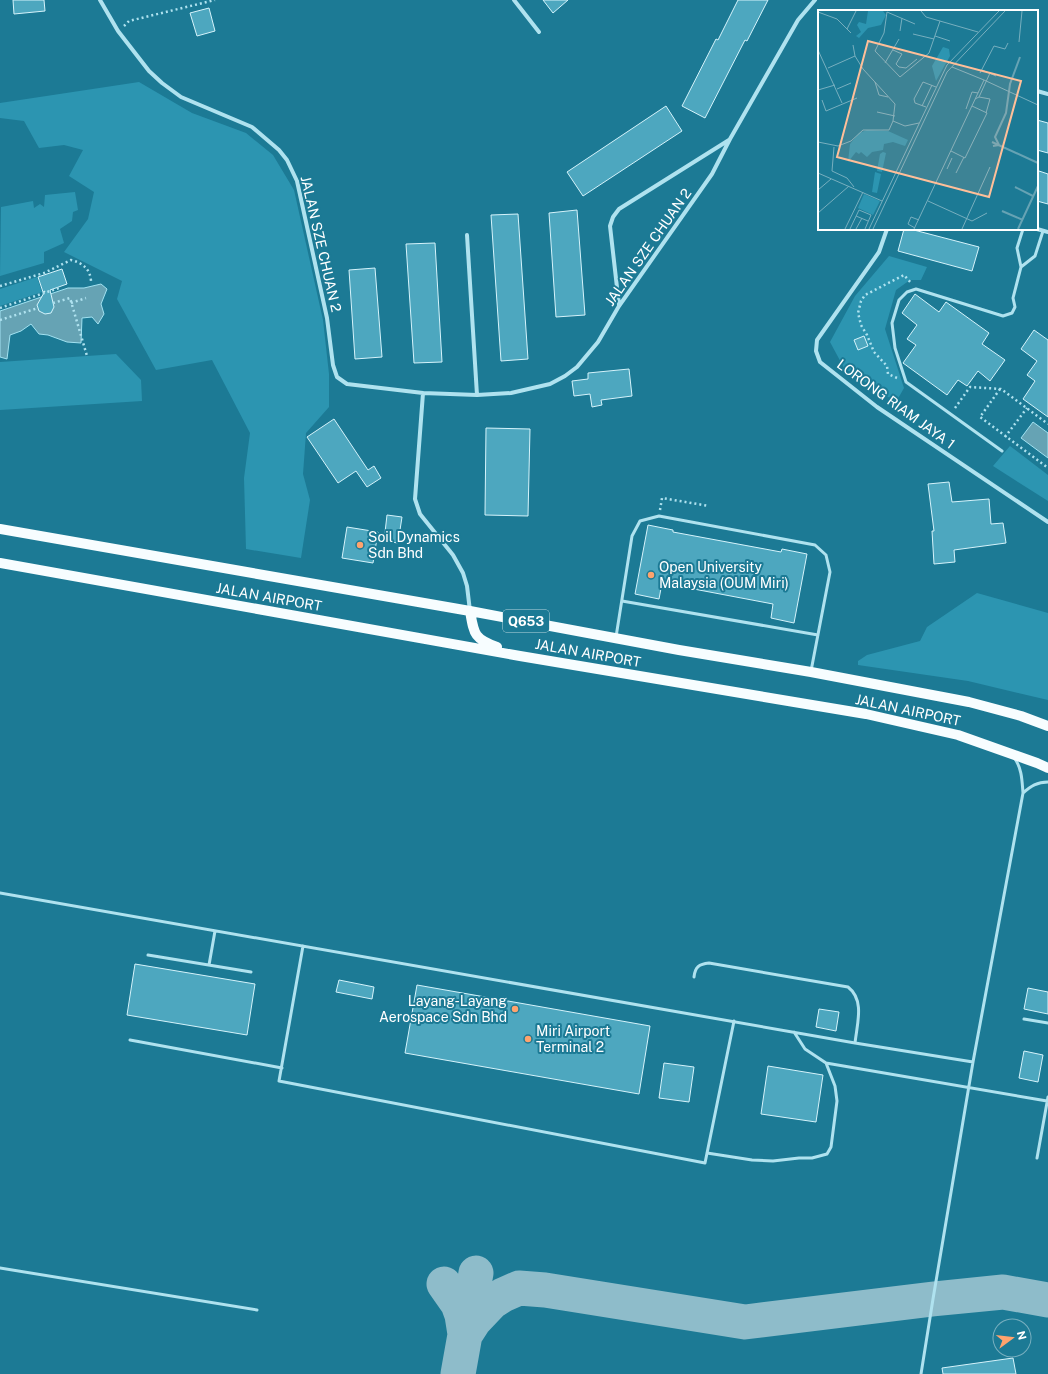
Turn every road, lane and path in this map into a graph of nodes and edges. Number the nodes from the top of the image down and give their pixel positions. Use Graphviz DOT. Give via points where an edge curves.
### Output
graph roads {
  1 [pos="100,0"];
  2 [pos="215,0"];
  3 [pos="514,0"];
  4 [pos="815,0"];
  5 [pos="118,30"];
  6 [pos="539,32"];
  7 [pos="1038,91"];
  8 [pos="1048,94"];
  9 [pos="730,139"];
  10 [pos="1038,229"];
  11 [pos="887,230"];
  12 [pos="1023,230"];
  13 [pos="1043,231"];
  14 [pos="1048,232"];
  15 [pos="467,235"];
  16 [pos="1021,267"];
  17 [pos="91,281"];
  18 [pos="0,286"];
  19 [pos="60,286"];
  20 [pos="916,289"];
  21 [pos="86,298"];
  22 [pos="53,303"];
  23 [pos="71,303"];
  24 [pos="619,306"];
  25 [pos="0,308"];
  26 [pos="38,308"];
  27 [pos="0,320"];
  28 [pos="87,356"];
  29 [pos="906,382"];
  30 [pos="1001,388"];
  31 [pos="424,393"];
  32 [pos="477,395"];
  33 [pos="1027,408"];
  34 [pos="951,414"];
  35 [pos="1048,424"];
  36 [pos="1005,436"];
  37 [pos="1002,451"];
  38 [pos="1048,468"];
  39 [pos="709,506"];
  40 [pos="659,516"];
  41 [pos="1048,522"];
  42 [pos="0,529"];
  43 [pos="0,563"];
  44 [pos="622,601"];
  45 [pos="470,611"];
  46 [pos="818,635"];
  47 [pos="616,639"];
  48 [pos="520,656"];
  49 [pos="811,672"];
  50 [pos="1048,726"];
  51 [pos="1012,754"];
  52 [pos="1048,768"];
  53 [pos="1048,782"];
  54 [pos="1023,793"];
  55 [pos="0,893"];
  56 [pos="215,931"];
  57 [pos="303,946"];
  58 [pos="148,955"];
  59 [pos="209,965"];
  60 [pos="251,972"];
  61 [pos="694,977"];
  62 [pos="1024,1019"];
  63 [pos="734,1021"];
  64 [pos="1048,1023"];
  65 [pos="794,1032"];
  66 [pos="130,1040"];
  67 [pos="855,1043"];
  68 [pos="973,1062"];
  69 [pos="826,1063"];
  70 [pos="282,1068"];
  71 [pos="969,1088"];
  72 [pos="1048,1097"];
  73 [pos="1047,1101"];
  74 [pos="707,1153"];
  75 [pos="1037,1158"];
  76 [pos="0,1268"];
  77 [pos="257,1310"];
  78 [pos="922,1374"];
  1 -- 5 [label="street, JALAN SZE CHUAN 2"];
  2 -- 5 [label="path" via="129,21"];
  3 -- 6 [label="street"];
  4 -- 9 [label="street, JALAN SZE CHUAN 2" via="798,20"];
  5 -- 31 [label="street, JALAN SZE CHUAN 2" via="149,71 162,83 181,97 252,127 287,160 297,181 337,376 347,384"];
  7 -- 8 [label="street"];
  9 -- 24 [label="street, JALAN SZE CHUAN 2" via="712,174"];
  9 -- 24 [label="street" via="619,209 613,217 610,226"];
  10 -- 13 [label="street"];
  11 -- 41 [label="street, LORONG RIAM JAYA 1" via="879,252 817,340 816,351 820,362 876,407"];
  12 -- 16 [label="lane" via="1017,248"];
  13 -- 14 [label="street"];
  13 -- 16 [label="lane" via="1035,256"];
  15 -- 32 [label="street"];
  16 -- 20 [label="lane" via="1013,298 1015,307 1012,313 1003,316"];
  17 -- 18 [label="path" via="91,276 82,263 71,260 44,273"];
  19 -- 25 [label="path"];
  20 -- 29 [label="lane" via="907,292 899,300 892,323 895,348"];
  20 -- 29 [label="path" via="904,275 865,295 860,301 858,313 861,326 874,352 886,366 888,374"];
  21 -- 23 [label="path"];
  22 -- 23 [label="path" via="70,298"];
  23 -- 28 [label="path"];
  24 -- 32 [label="street, JALAN SZE CHUAN 2" via="598,342 577,367 565,376 550,384 511,393"];
  26 -- 27 [label="path"];
  29 -- 34 [label="lane"];
  30 -- 33 [label="path"];
  30 -- 34 [label="path" via="970,387"];
  30 -- 36 [label="path" via="980,417"];
  31 -- 32 [label="street, JALAN SZE CHUAN 2"];
  31 -- 45 [label="street" via="415,499 420,514 453,555 463,573"];
  33 -- 35 [label="path"];
  33 -- 36 [label="path"];
  34 -- 37 [label="lane"];
  36 -- 38 [label="path"];
  39 -- 40 [label="path" via="662,498"];
  40 -- 44 [label="lane" via="640,521 632,536"];
  40 -- 46 [label="lane" via="815,545 826,555 830,572"];
  42 -- 45 [label="main road, JALAN AIRPORT / Q653"];
  43 -- 48 [label="main road, JALAN AIRPORT / Q653"];
  44 -- 46 [label="lane"];
  44 -- 47 [label="lane"];
  45 -- 47 [label="main road, JALAN AIRPORT / Q653"];
  45 -- 48 [label="main road" via="474,632 485,643"];
  46 -- 49 [label="lane"];
  47 -- 49 [label="main road, JALAN AIRPORT / Q653"];
  48 -- 51 [label="main road, JALAN AIRPORT / Q653" via="866,714 958,735"];
  49 -- 50 [label="main road, JALAN AIRPORT / Q653" via="969,702"];
  51 -- 52 [label="main road, JALAN AIRPORT / Q653"];
  51 -- 54 [label="lane" via="1022,777"];
  53 -- 54 [label="lane" via="1041,782"];
  54 -- 68 [label="lane"];
  55 -- 56 [label="lane"];
  56 -- 57 [label="lane"];
  56 -- 59 [label="lane"];
  57 -- 63 [label="lane"];
  57 -- 70 [label="lane"];
  58 -- 59 [label="lane"];
  59 -- 60 [label="lane"];
  61 -- 67 [label="lane" via="694,970 698,966 709,963 848,987 858,998"];
  62 -- 64 [label="lane"];
  63 -- 65 [label="lane"];
  63 -- 74 [label="lane"];
  65 -- 67 [label="lane"];
  65 -- 69 [label="lane" via="805,1049"];
  66 -- 70 [label="lane"];
  67 -- 68 [label="lane"];
  68 -- 71 [label="lane"];
  69 -- 71 [label="lane"];
  69 -- 74 [label="lane" via="835,1086 837,1101 831,1147 827,1154 812,1158 773,1161"];
  70 -- 74 [label="lane" via="279,1081 705,1163"];
  71 -- 73 [label="lane"];
  71 -- 78 [label="lane"];
  72 -- 73 [label="lane"];
  73 -- 75 [label="lane"];
  76 -- 77 [label="lane"];
}
